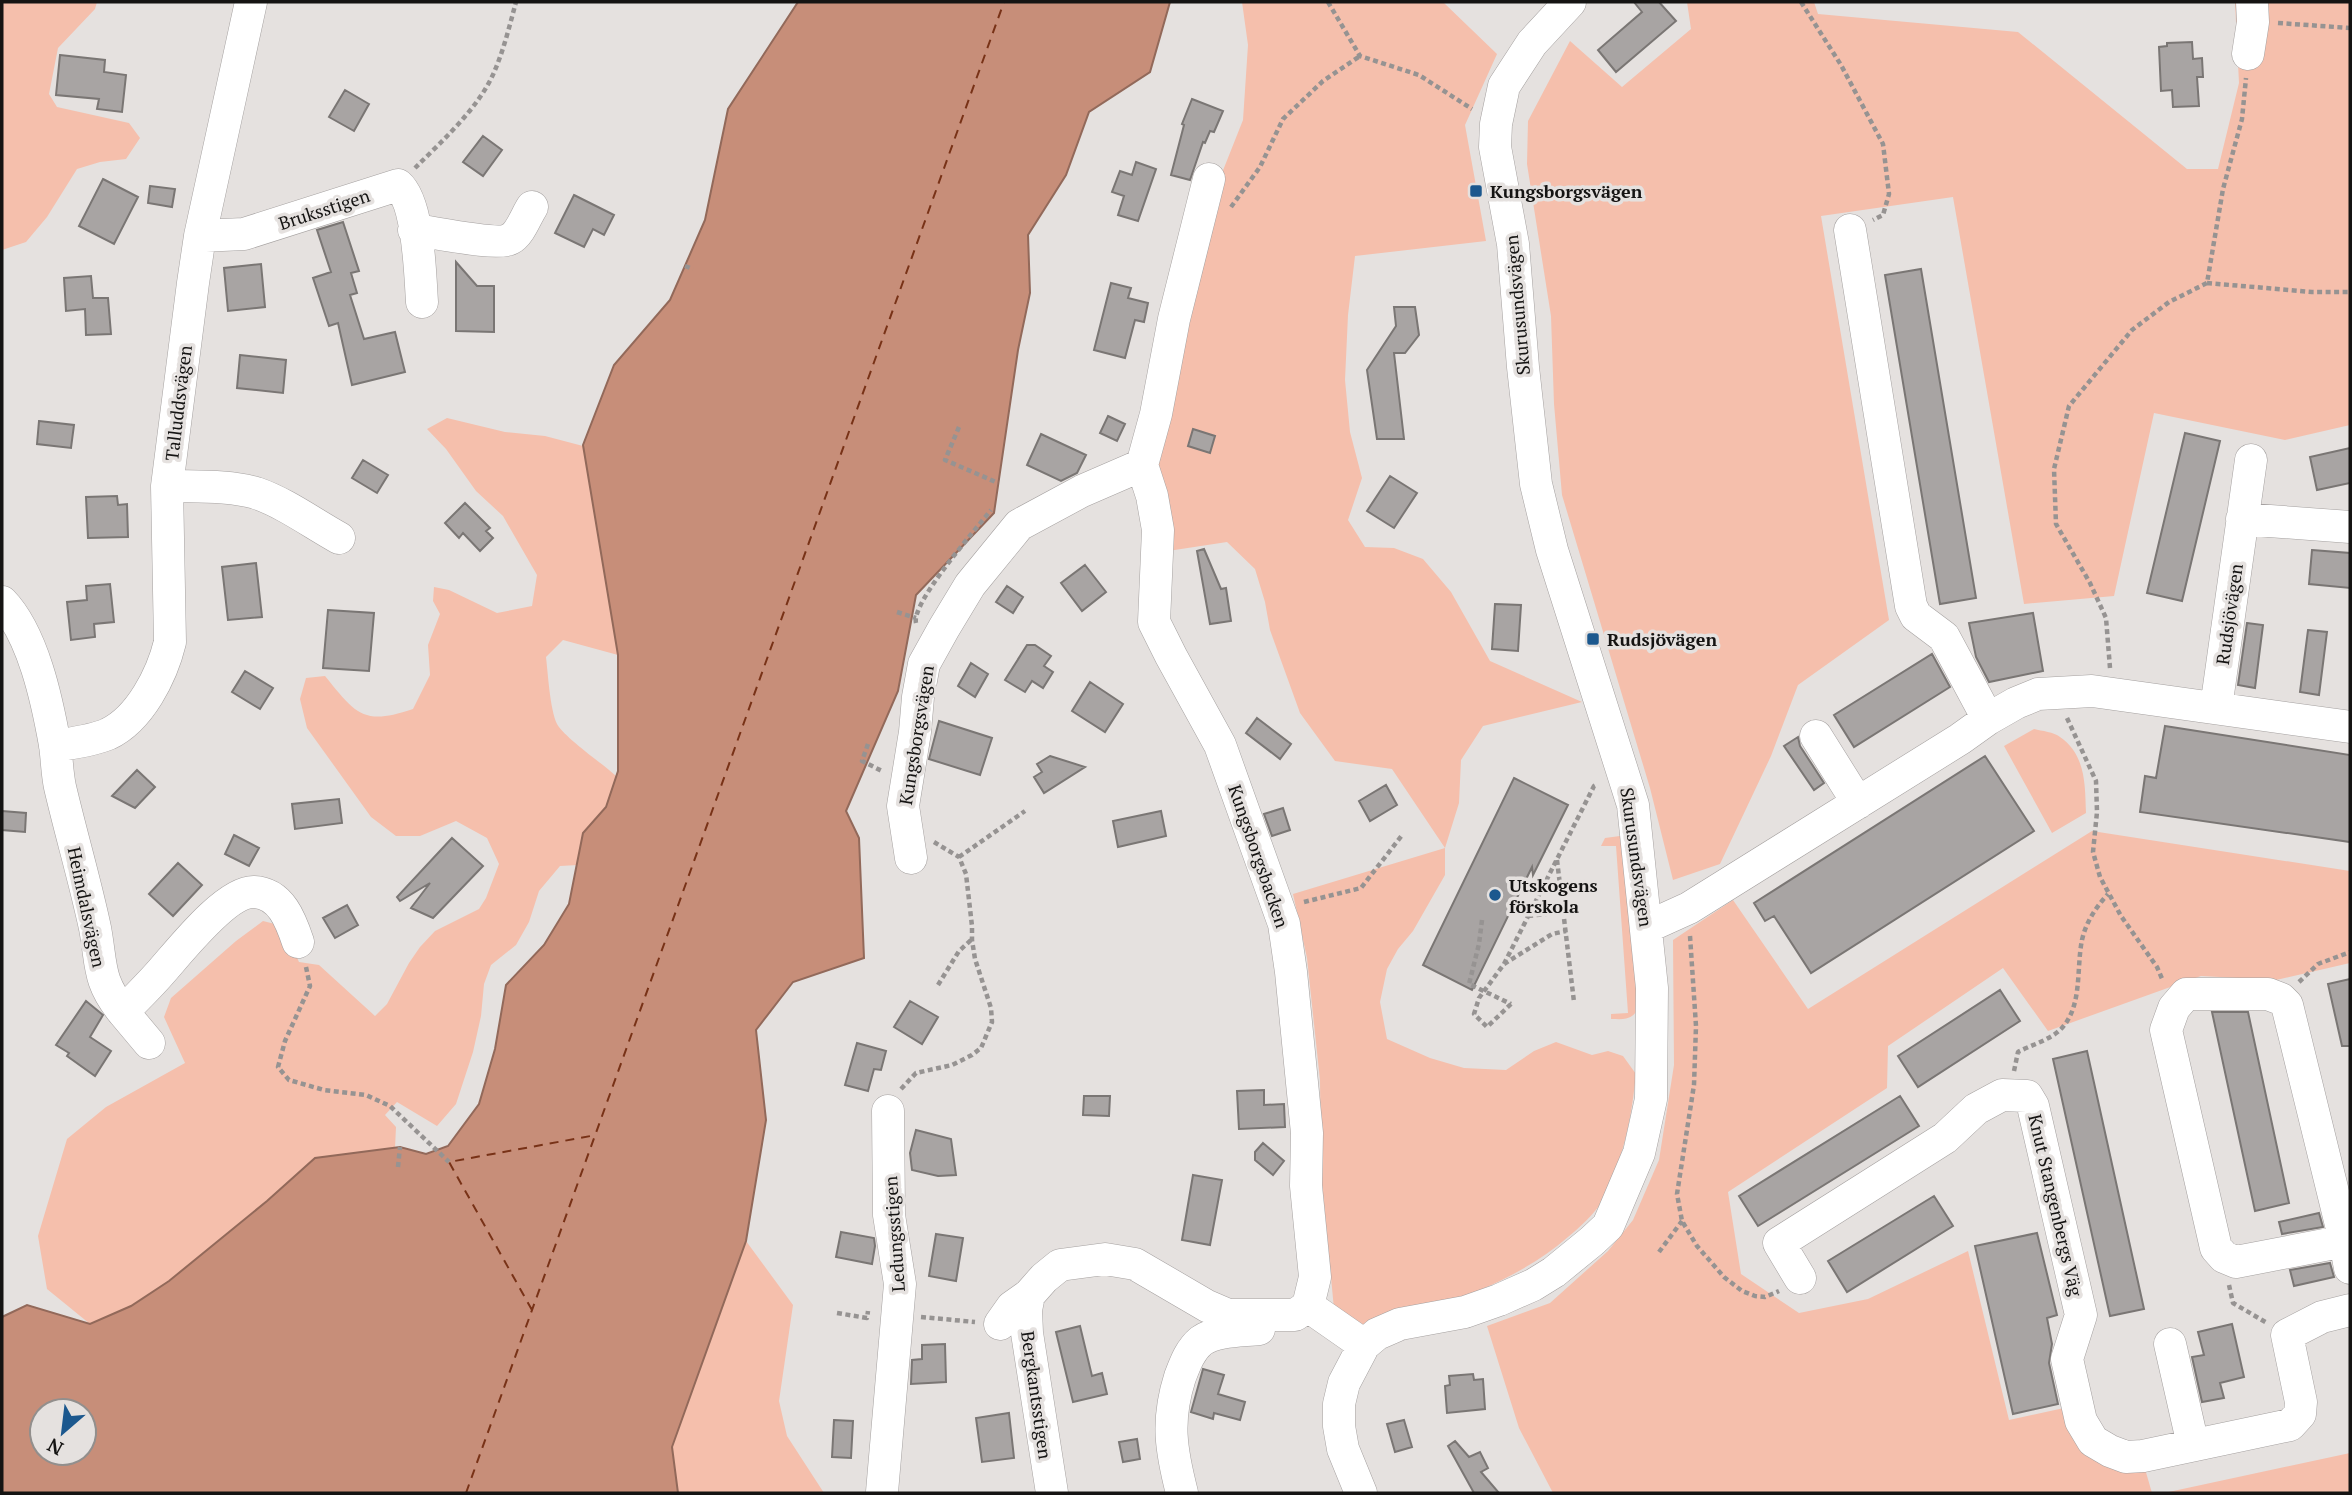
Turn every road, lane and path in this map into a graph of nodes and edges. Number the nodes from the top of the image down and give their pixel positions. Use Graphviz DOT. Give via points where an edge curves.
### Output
graph roads {
  1 [pos="251,2"];
  2 [pos="516,2"];
  3 [pos="1328,2"];
  4 [pos="1570,2"];
  5 [pos="1801,2"];
  6 [pos="2252,12"];
  7 [pos="2350,28"];
  8 [pos="2248,54"];
  9 [pos="1360,56"];
  10 [pos="1480,115"];
  11 [pos="1209,179"];
  12 [pos="398,185"];
  13 [pos="532,207"];
  14 [pos="1224,218"];
  15 [pos="415,230"];
  16 [pos="1850,230"];
  17 [pos="200,236"];
  18 [pos="685,266"];
  19 [pos="693,269"];
  20 [pos="2207,284"];
  21 [pos="2350,292"];
  22 [pos="422,302"];
  23 [pos="959,427"];
  24 [pos="2251,460"];
  25 [pos="1142,465"];
  26 [pos="998,483"];
  27 [pos="167,486"];
  28 [pos="2242,519"];
  29 [pos="2350,527"];
  30 [pos="339,538"];
  31 [pos="2,602"];
  32 [pos="897,612"];
  33 [pos="926,622"];
  34 [pos="2111,679"];
  35 [pos="2216,708"];
  36 [pos="2066,715"];
  37 [pos="1988,719"];
  38 [pos="2350,727"];
  39 [pos="1816,736"];
  40 [pos="868,744"];
  41 [pos="55,746"];
  42 [pos="872,766"];
  43 [pos="1602,781"];
  44 [pos="1858,803"];
  45 [pos="1025,811"];
  46 [pos="1403,834"];
  47 [pos="910,849"];
  48 [pos="1557,857"];
  49 [pos="959,858"];
  50 [pos="2108,894"];
  51 [pos="1279,908"];
  52 [pos="1564,912"];
  53 [pos="1527,916"];
  54 [pos="1482,920"];
  55 [pos="1647,927"];
  56 [pos="1566,931"];
  57 [pos="1690,935"];
  58 [pos="972,940"];
  59 [pos="298,942"];
  60 [pos="2350,952"];
  61 [pos="1504,964"];
  62 [pos="938,985"];
  63 [pos="2281,999"];
  64 [pos="1574,1002"];
  65 [pos="2174,1008"];
  66 [pos="123,1012"];
  67 [pos="149,1043"];
  68 [pos="2009,1096"];
  69 [pos="888,1111"];
  70 [pos="400,1147"];
  71 [pos="449,1162"];
  72 [pos="398,1167"];
  73 [pos="1682,1221"];
  74 [pos="1659,1252"];
  75 [pos="2348,1255"];
  76 [pos="2224,1257"];
  77 [pos="1800,1278"];
  78 [pos="1029,1295"];
  79 [pos="1301,1310"];
  80 [pos="2350,1310"];
  81 [pos="836,1313"];
  82 [pos="883,1313"];
  83 [pos="1000,1324"];
  84 [pos="2287,1335"];
  85 [pos="2170,1344"];
  86 [pos="1364,1345"];
  87 [pos="2193,1445"];
  88 [pos="882,1492"];
  89 [pos="1052,1493"];
  90 [pos="1182,1493"];
  91 [pos="1361,1493"];
  1 -- 17 [label="street, Talluddsvägen"];
  2 -- 12 [label="path" via="495,71 483,91 453,131"];
  3 -- 9 [label="path"];
  4 -- 55 [label="street, Skurusundsvägen" via="1532,43 1504,86 1495,147 1513,244 1536,484 1552,550 1633,805"];
  5 -- 16 [label="path" via="1883,144 1889,194 1883,215"];
  6 -- 7 [label="path"];
  6 -- 8 [label="street"];
  8 -- 20 [label="path" via="2242,119 2223,189"];
  9 -- 10 [label="path" via="1419,75"];
  9 -- 14 [label="path" via="1323,81 1283,119 1259,167"];
  11 -- 25 [label="street"];
  12 -- 15 [label="street" via="411,205"];
  12 -- 17 [label="street, Bruksstigen" via="244,234"];
  13 -- 15 [label="street" via="508,240 493,242"];
  15 -- 22 [label="street"];
  16 -- 37 [label="street" via="1911,606 1916,616 1944,637"];
  17 -- 27 [label="street, Talluddsvägen"];
  18 -- 19 [label="path"];
  20 -- 21 [label="path"];
  20 -- 34 [label="path" via="2169,302 2132,330 2069,406 2054,469 2056,524 2106,618"];
  23 -- 26 [label="path" via="945,460"];
  24 -- 28 [label="street, Rudsjövägen"];
  25 -- 47 [label="street, Kungsborgsvägen" via="1019,525 970,584 924,664 903,806"];
  25 -- 51 [label="street, Kungsborgsbacken" via="1158,530 1154,622 1220,745"];
  27 -- 30 [label="street" via="254,493"];
  27 -- 41 [label="street, Talluddsvägen" via="170,642 159,677 132,714 108,734"];
  28 -- 29 [label="street"];
  28 -- 35 [label="street, Rudsjövägen"];
  31 -- 41 [label="street, Heimdalsvägen" via="27,639"];
  32 -- 33 [label="path"];
  35 -- 37 [label="street" via="2092,691 2038,694"];
  35 -- 38 [label="street"];
  36 -- 50 [label="path" via="2096,781 2093,852"];
  37 -- 44 [label="street"];
  39 -- 44 [label="street"];
  40 -- 42 [label="path" via="862,761"];
  41 -- 66 [label="street, Heimdalsvägen" via="100,967"];
  43 -- 48 [label="path" via="1594,786"];
  44 -- 55 [label="street" via="1689,908"];
  45 -- 49 [label="path"];
  46 -- 51 [label="path" via="1362,888"];
  47 -- 49 [label="path" via="937,842"];
  48 -- 52 [label="path"];
  48 -- 53 [label="path"];
  49 -- 58 [label="path" via="966,874"];
  50 -- 65 [label="path" via="2157,967"];
  50 -- 68 [label="path" via="2094,910 2082,938 2074,1008 2062,1028 2018,1052"];
  51 -- 79 [label="street, Kungsborgsbacken" via="1304,1094 1306,1186 1315,1277"];
  52 -- 53 [label="path"];
  52 -- 56 [label="path"];
  53 -- 61 [label="path"];
  54 -- 61 [label="path, bridge" via="1469,984 1511,1004 1486,1027 1474,1014 1479,998"];
  55 -- 86 [label="street, Skurusundsvägen" via="1652,988 1651,1099 1639,1153 1608,1226 1533,1285 1465,1312 1400,1324"];
  56 -- 61 [label="path" via="1552,934"];
  56 -- 64 [label="path"];
  57 -- 73 [label="path" via="1696,1026 1694,1085 1677,1194"];
  58 -- 62 [label="path" via="959,951"];
  58 -- 69 [label="path" via="991,1008 985,1041 964,1060 916,1073"];
  59 -- 66 [label="street" via="287,914 272,899 252,892 237,897 189,939"];
  59 -- 71 [label="path" via="310,986 278,1067 289,1080 366,1095 390,1106"];
  60 -- 63 [label="path" via="2318,964"];
  63 -- 65 [label="street" via="2268,994 2186,994"];
  63 -- 75 [label="street" via="2287,1005"];
  65 -- 76 [label="street" via="2166,1030 2216,1248"];
  66 -- 67 [label="street, Heimdalsvägen"];
  68 -- 77 [label="street, Knut Stangenbergs Väg" via="1976,1109 1945,1138 1779,1243"];
  68 -- 87 [label="street, Knut Stangenbergs Väg" via="2027,1096 2033,1106 2081,1315 2067,1359 2081,1421 2093,1441 2126,1457"];
  69 -- 82 [label="street, Ledungsstigen" via="889,1215 900,1284"];
  70 -- 72 [label="path"];
  73 -- 74 [label="path"];
  73 -- 77 [label="path" via="1697,1246 1742,1292 1765,1297"];
  75 -- 76 [label="street" via="2236,1262"];
  76 -- 84 [label="path" via="2233,1303"];
  78 -- 79 [label="street" via="1060,1265 1105,1259 1135,1264 1228,1315"];
  78 -- 83 [label="street" via="1012,1307"];
  78 -- 89 [label="street, Bergkantsstigen" via="1027,1333"];
  79 -- 86 [label="street"];
  79 -- 90 [label="street" via="1279,1327 1219,1334 1203,1339 1191,1352 1173,1398 1170,1421"];
  80 -- 84 [label="street" via="2322,1317"];
  81 -- 82 [label="path" via="867,1318"];
  82 -- 83 [label="path, Ledungsstigen"];
  82 -- 88 [label="street, Ledungsstigen"];
  84 -- 87 [label="street, Knut Stangenbergs Väg" via="2300,1414 2290,1425"];
  85 -- 87 [label="street"];
  86 -- 91 [label="street" via="1344,1383 1339,1404 1343,1449"];
}
